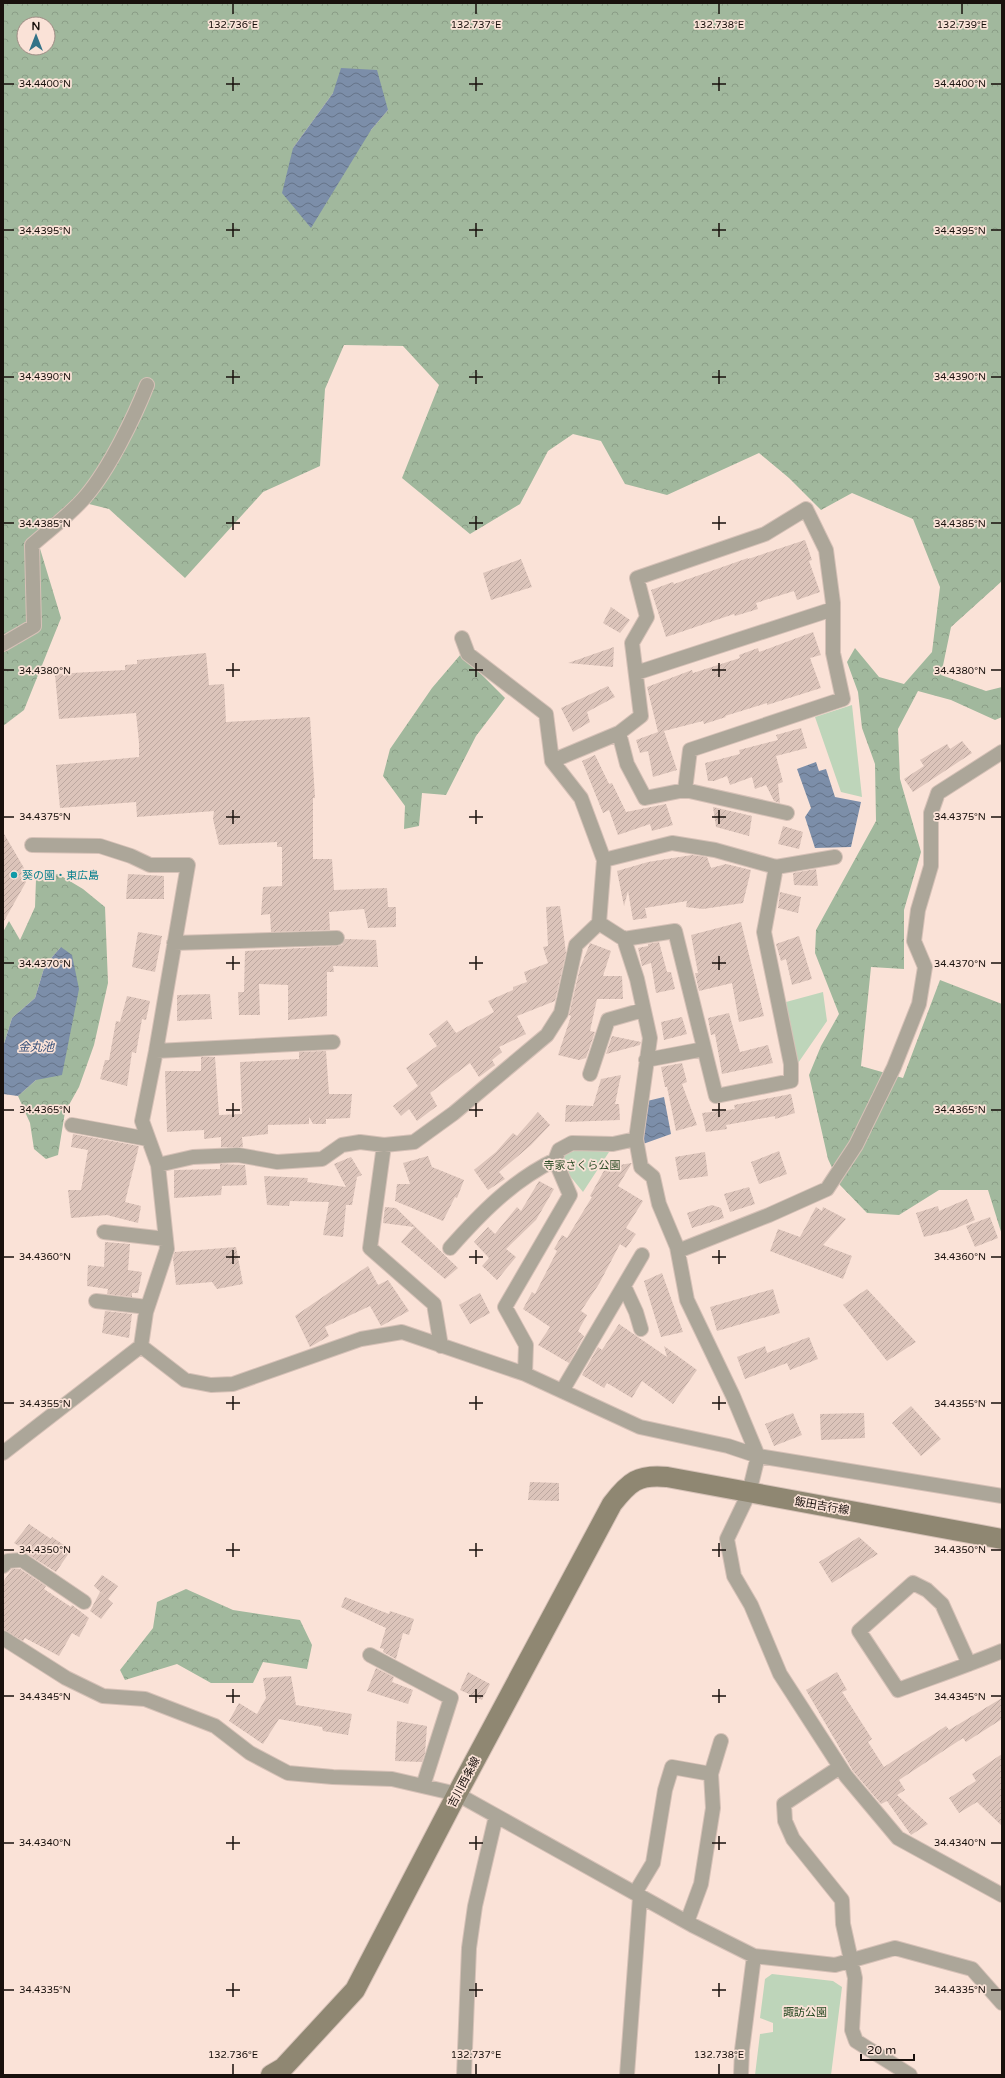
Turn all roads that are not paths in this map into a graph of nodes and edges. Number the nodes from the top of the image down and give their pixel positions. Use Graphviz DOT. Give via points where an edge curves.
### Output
graph roads {
  1 [pos="147,385"];
  2 [pos="833,609"];
  3 [pos="462,638"];
  4 [pos="3,644"];
  5 [pos="636,673"];
  6 [pos="619,733"];
  7 [pos="1002,752"];
  8 [pos="552,761"];
  9 [pos="685,790"];
  10 [pos="787,813"];
  11 [pos="32,845"];
  12 [pos="834,858"];
  13 [pos="604,860"];
  14 [pos="776,867"];
  15 [pos="599,923"];
  16 [pos="337,938"];
  17 [pos="624,939"];
  18 [pos="174,943"];
  19 [pos="643,1010"];
  20 [pos="333,1042"];
  21 [pos="704,1049"];
  22 [pos="156,1051"];
  23 [pos="646,1060"];
  24 [pos="590,1074"];
  25 [pos="72,1125"];
  26 [pos="148,1139"];
  27 [pos="636,1139"];
  28 [pos="384,1145"];
  29 [pos="555,1160"];
  30 [pos="158,1165"];
  31 [pos="104,1232"];
  32 [pos="166,1239"];
  33 [pos="450,1248"];
  34 [pos="678,1251"];
  35 [pos="642,1255"];
  36 [pos="624,1286"];
  37 [pos="96,1300"];
  38 [pos="147,1307"];
  39 [pos="641,1329"];
  40 [pos="141,1346"];
  41 [pos="441,1346"];
  42 [pos="525,1374"];
  43 [pos="562,1391"];
  44 [pos="3,1453"];
  45 [pos="758,1456"];
  46 [pos="641,1478"];
  47 [pos="749,1493"];
  48 [pos="1002,1496"];
  49 [pos="1002,1539"];
  50 [pos="3,1566"];
  51 [pos="84,1602"];
  52 [pos="3,1638"];
  53 [pos="1002,1652"];
  54 [pos="370,1655"];
  55 [pos="969,1664"];
  56 [pos="721,1741"];
  57 [pos="840,1767"];
  58 [pos="711,1774"];
  59 [pos="423,1786"];
  60 [pos="457,1794"];
  61 [pos="496,1816"];
  62 [pos="638,1895"];
  63 [pos="1002,1895"];
  64 [pos="687,1922"];
  65 [pos="754,1956"];
  66 [pos="850,1960"];
  67 [pos="1002,2003"];
  68 [pos="271,2075"];
  69 [pos="464,2075"];
  70 [pos="627,2075"];
  71 [pos="741,2075"];
  72 [pos="910,2075"];
  1 -- 4 [label="street" via="103,472 75,508 32,545 34,626"];
  2 -- 5 [label="street"];
  2 -- 5 [label="street" via="826,550 806,509 765,534 637,578 647,617 632,643"];
  2 -- 9 [label="street" via="833,653 843,698 690,750"];
  3 -- 8 [label="street" via="468,654 546,714"];
  5 -- 6 [label="street" via="641,716"];
  6 -- 8 [label="street"];
  6 -- 9 [label="street" via="627,764 645,798"];
  7 -- 34 [label="street" via="938,793 931,813 931,866 918,910 914,941 925,967 919,1004 894,1066 856,1144 828,1189"];
  8 -- 13 [label="street" via="581,798"];
  9 -- 10 [label="street"];
  11 -- 18 [label="street" via="100,846 150,864 188,865"];
  12 -- 14 [label="street"];
  13 -- 14 [label="street" via="672,843 715,850"];
  13 -- 15 [label="street"];
  14 -- 21 [label="street" via="764,932 790,1064 790,1081 716,1096"];
  15 -- 17 [label="street"];
  15 -- 28 [label="street" via="576,945 561,1013 547,1035 454,1113 414,1142"];
  16 -- 18 [label="street"];
  17 -- 19 [label="street"];
  17 -- 21 [label="street" via="675,931"];
  18 -- 22 [label="street"];
  19 -- 23 [label="street" via="650,1038"];
  19 -- 24 [label="street" via="608,1020"];
  20 -- 22 [label="street"];
  21 -- 23 [label="street"];
  22 -- 26 [label="street" via="142,1121"];
  23 -- 27 [label="street"];
  25 -- 26 [label="street"];
  26 -- 30 [label="street"];
  27 -- 29 [label="street" via="613,1144 572,1143 559,1150"];
  27 -- 34 [label="street" via="641,1167 652,1177 659,1204"];
  28 -- 30 [label="street" via="360,1142 342,1145 322,1159 277,1162 238,1155 193,1157"];
  28 -- 41 [label="street" via="370,1248 434,1304"];
  29 -- 33 [label="street" via="537,1169 482,1213"];
  29 -- 42 [label="street" via="570,1195 505,1307 526,1345"];
  30 -- 32 [label="street"];
  31 -- 32 [label="street"];
  32 -- 38 [label="street" via="167,1249"];
  34 -- 45 [label="street" via="687,1300 733,1396"];
  35 -- 36 [label="street"];
  36 -- 39 [label="street"];
  36 -- 43 [label="street"];
  37 -- 38 [label="street"];
  38 -- 40 [label="street"];
  40 -- 41 [label="street" via="185,1380 211,1385 233,1384 378,1335 402,1332"];
  40 -- 44 [label="street"];
  41 -- 42 [label="street"];
  42 -- 43 [label="street"];
  43 -- 45 [label="street" via="640,1427 728,1446"];
  45 -- 47 [label="street"];
  45 -- 48 [label="street"];
  46 -- 47 [label="main road, 飯田吉行線" via="667,1477"];
  46 -- 60 [label="main road, 吉川西条線" via="624,1489 612,1504"];
  47 -- 49 [label="main road, 飯田吉行線"];
  47 -- 57 [label="street" via="727,1539 734,1576 751,1605 780,1674"];
  50 -- 51 [label="street" via="8,1561 22,1560"];
  52 -- 59 [label="street" via="66,1678 103,1696 145,1699 216,1726 250,1753 288,1773 392,1779"];
  53 -- 55 [label="street"];
  54 -- 59 [label="street" via="451,1698"];
  55 -- 55 [label="street" via="898,1690 859,1631 913,1583 927,1590 942,1604"];
  56 -- 58 [label="street"];
  57 -- 63 [label="street" via="898,1838"];
  57 -- 66 [label="street" via="784,1804 785,1821 793,1839 842,1900"];
  58 -- 62 [label="street" via="672,1767 665,1790 653,1863"];
  58 -- 64 [label="street" via="713,1808 701,1884"];
  59 -- 60 [label="street"];
  60 -- 61 [label="street"];
  60 -- 68 [label="main road, 吉川西条線" via="355,1990 283,2068"];
  61 -- 62 [label="street"];
  61 -- 69 [label="street" via="475,1906 469,1948"];
  62 -- 64 [label="street"];
  62 -- 70 [label="street"];
  64 -- 65 [label="street"];
  65 -- 66 [label="street" via="835,1965"];
  65 -- 71 [label="street"];
  66 -- 67 [label="street" via="895,1948 972,1969"];
  66 -- 72 [label="street" via="855,1978 852,2030 856,2041"];
}
